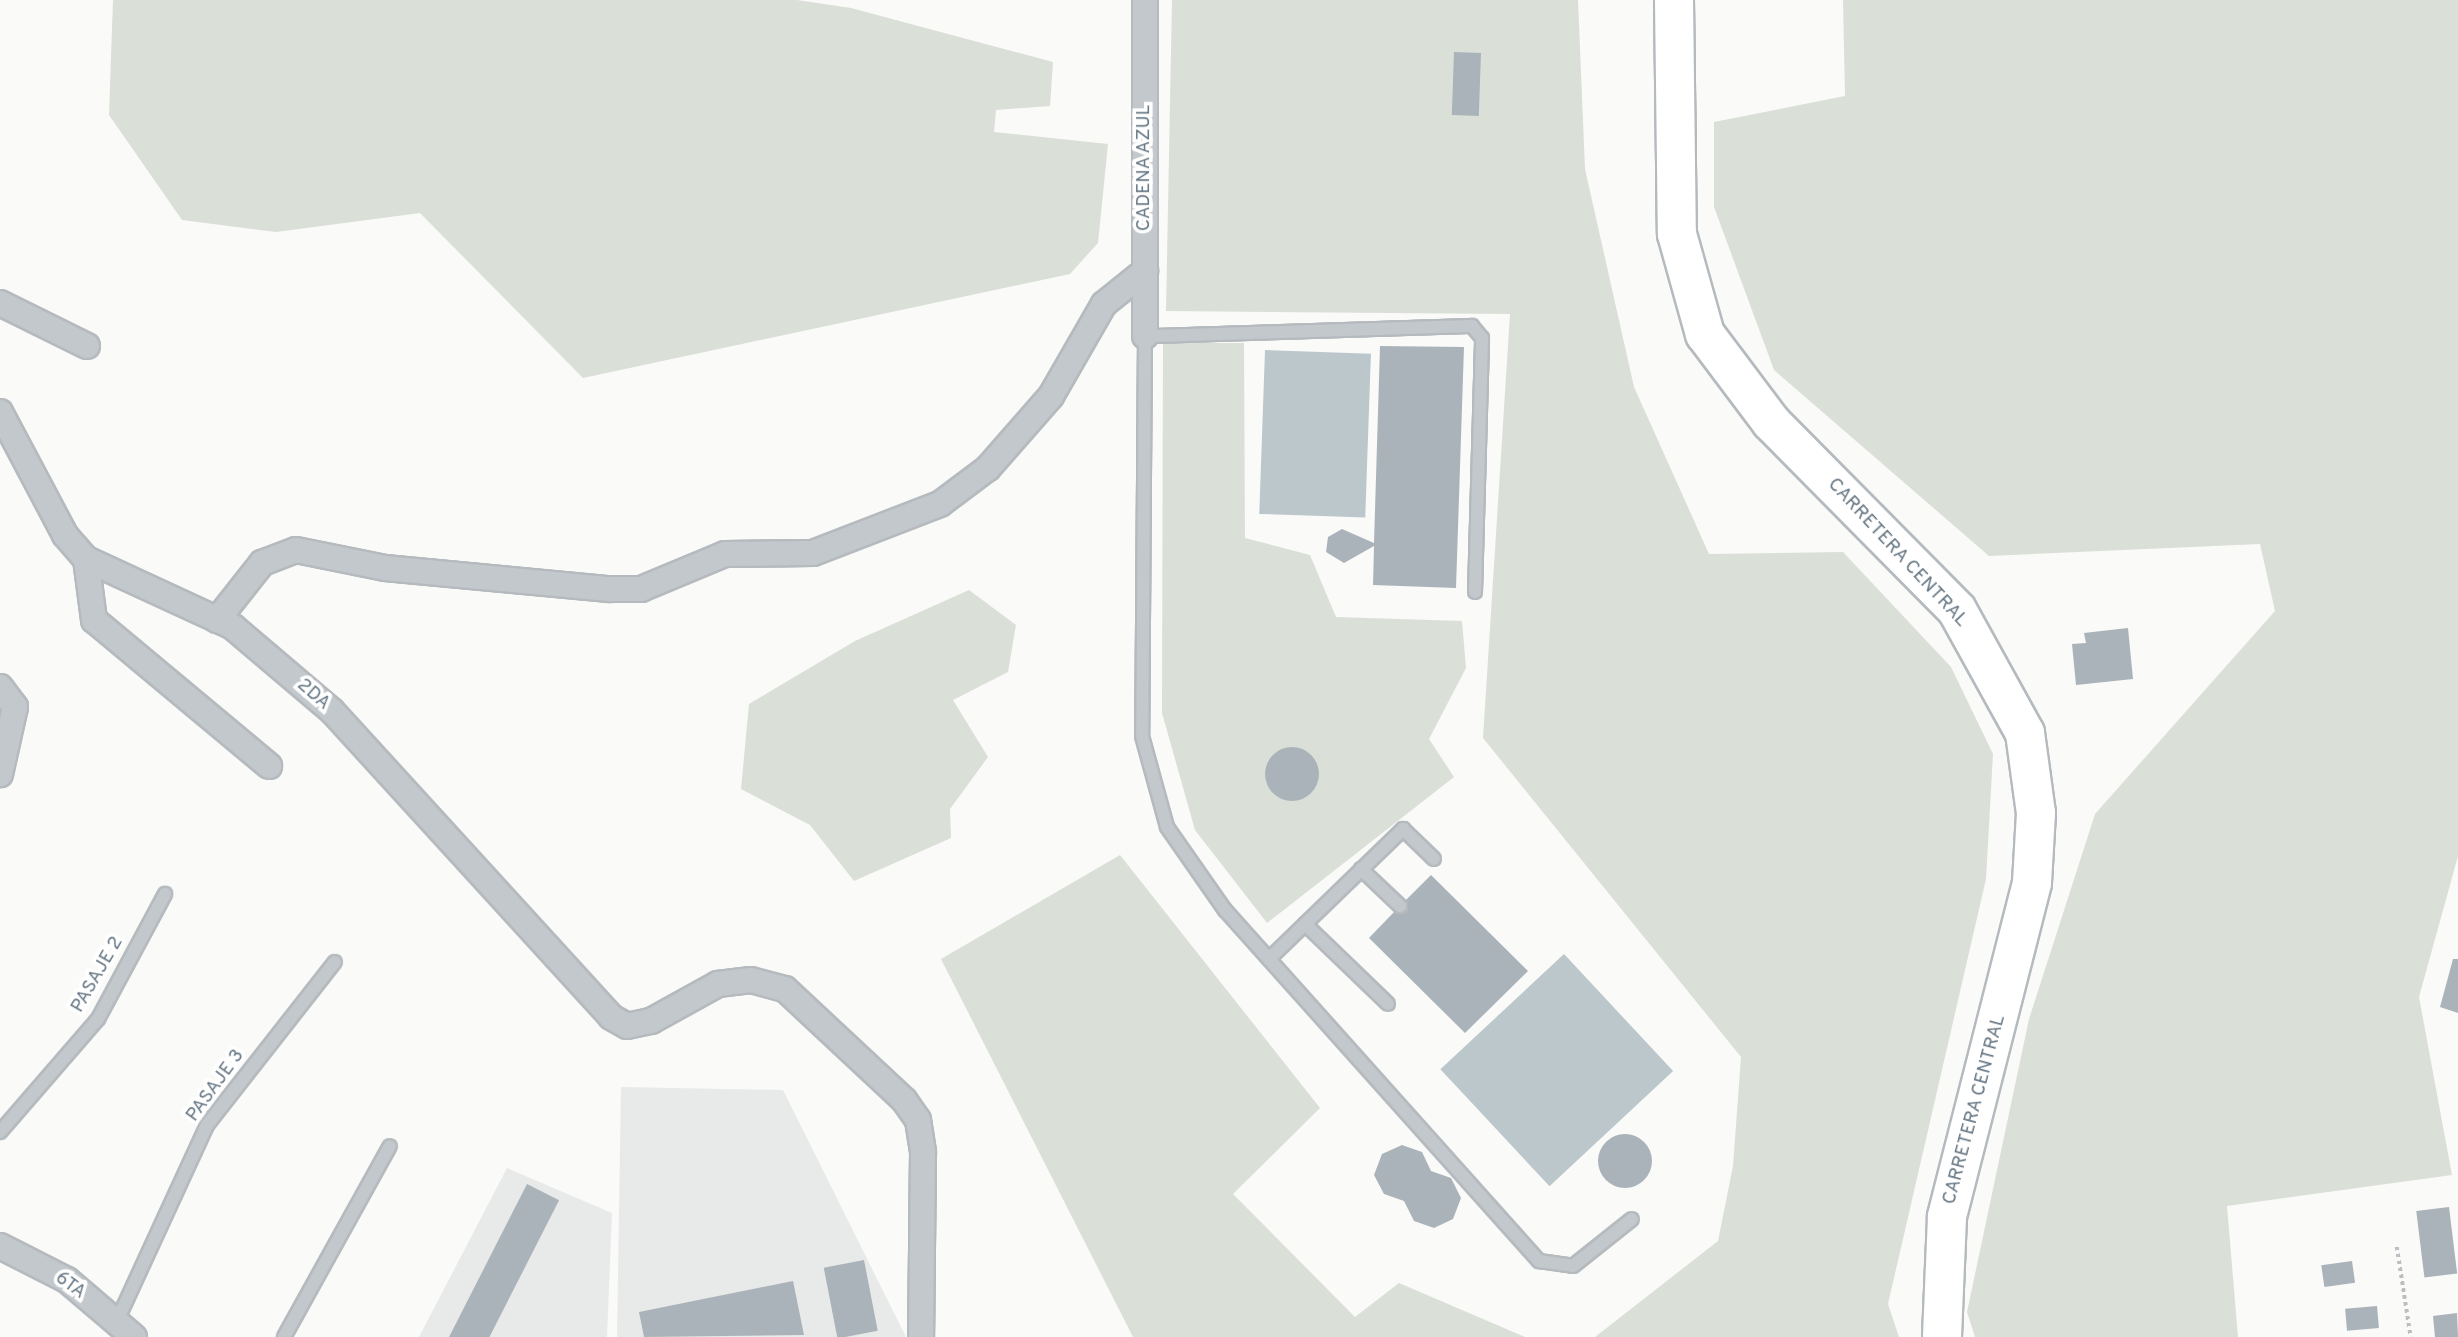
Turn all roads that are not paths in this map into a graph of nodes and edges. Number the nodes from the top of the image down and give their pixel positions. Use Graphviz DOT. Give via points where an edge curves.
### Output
graph roads {
  1 [pos="1145,0"];
  2 [pos="1674,0"];
  3 [pos="1145,271"];
  4 [pos="0,303"];
  5 [pos="1145,336"];
  6 [pos="88,346"];
  7 [pos="0,412"];
  8 [pos="86,559"];
  9 [pos="1475,592"];
  10 [pos="217,620"];
  11 [pos="0,687"];
  12 [pos="269,766"];
  13 [pos="0,774"];
  14 [pos="1434,859"];
  15 [pos="1361,869"];
  16 [pos="165,894"];
  17 [pos="1400,906"];
  18 [pos="1305,924"];
  19 [pos="1269,959"];
  20 [pos="335,962"];
  21 [pos="1388,1004"];
  22 [pos="0,1132"];
  23 [pos="390,1146"];
  24 [pos="1632,1219"];
  25 [pos="0,1246"];
  26 [pos="125,1330"];
  27 [pos="284,1337"];
  28 [pos="921,1337"];
  29 [pos="1942,1337"];
  1 -- 3 [label="street, CADENA AZUL"];
  2 -- 29 [label="main road, CARRETERA CENTRAL" via="1677,234 1705,334 1771,422 1957,610 2025,733 2036,813 2032,883 1947,1217"];
  3 -- 5 [label="street, CADENA AZUL"];
  3 -- 10 [label="street" via="1104,304 1051,396 988,468 940,504 813,552 725,554 641,589 609,589 385,568 296,550 262,563"];
  4 -- 6 [label="street"];
  5 -- 9 [label="lane" via="1472,326 1482,338"];
  5 -- 19 [label="lane" via="1142,737 1167,827 1225,910"];
  7 -- 8 [label="street, 2DA" via="65,534"];
  8 -- 10 [label="street, 2DA"];
  8 -- 12 [label="street" via="94,620"];
  10 -- 28 [label="street, 2DA" via="332,711 611,1017 627,1026 651,1021 719,984 751,980 785,989 904,1100 918,1120 923,1153"];
  11 -- 13 [label="street" via="15,707"];
  14 -- 15 [label="lane" via="1403,829"];
  15 -- 17 [label="lane"];
  15 -- 18 [label="lane"];
  16 -- 22 [label="lane, PASAJE 2" via="98,1019"];
  18 -- 19 [label="lane"];
  18 -- 21 [label="lane"];
  19 -- 24 [label="lane" via="1539,1261 1573,1266"];
  20 -- 26 [label="lane, PASAJE 3" via="207,1125"];
  23 -- 27 [label="lane"];
  25 -- 26 [label="street, 6TA" via="67,1280"];
}
